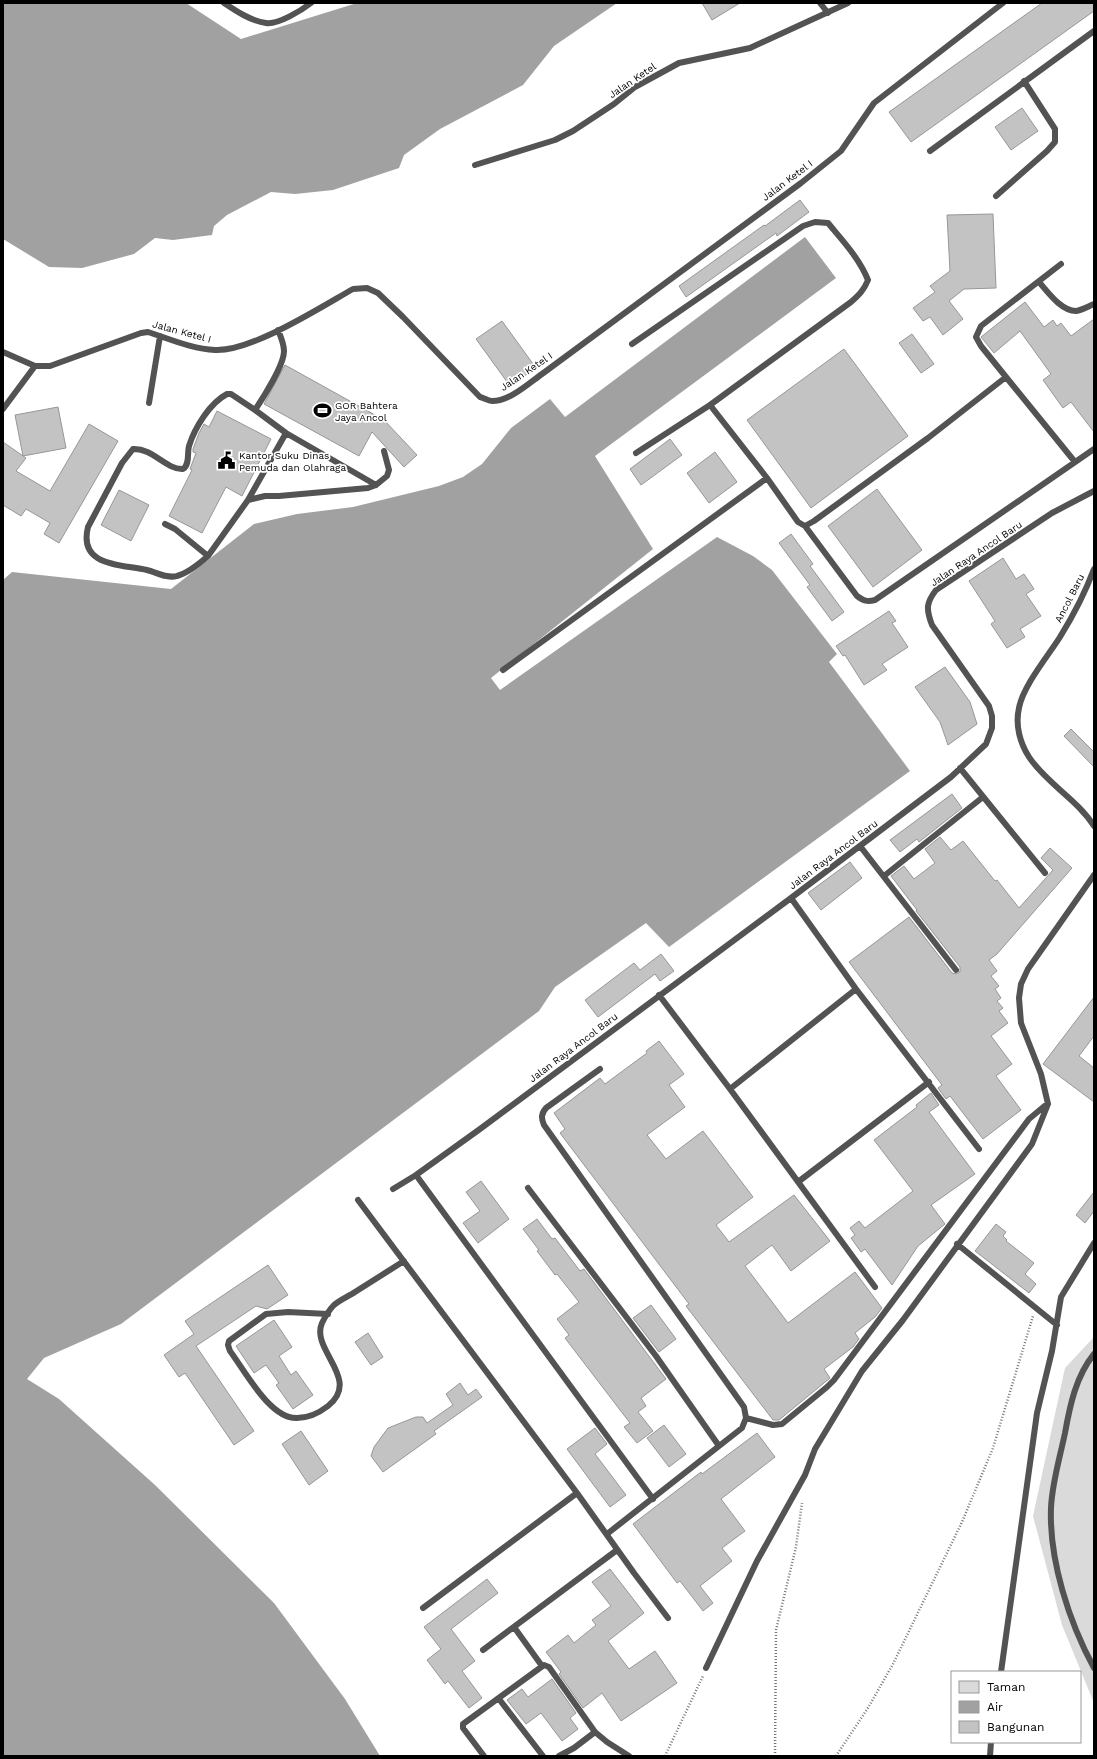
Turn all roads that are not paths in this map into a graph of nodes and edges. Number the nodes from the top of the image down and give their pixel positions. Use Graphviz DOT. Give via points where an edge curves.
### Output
graph roads {
  1 [pos="224,3"];
  2 [pos="311,3"];
  3 [pos="820,3"];
  4 [pos="848,3"];
  5 [pos="1003,3"];
  6 [pos="828,13"];
  7 [pos="1094,31"];
  8 [pos="1024,81"];
  9 [pos="930,151"];
  10 [pos="475,165"];
  11 [pos="996,196"];
  12 [pos="1061,264"];
  13 [pos="1039,282"];
  14 [pos="1094,304"];
  15 [pos="278,330"];
  16 [pos="160,336"];
  17 [pos="632,344"];
  18 [pos="3,352"];
  19 [pos="35,366"];
  20 [pos="1006,377"];
  21 [pos="149,403"];
  22 [pos="710,405"];
  23 [pos="3,409"];
  24 [pos="255,410"];
  25 [pos="286,433"];
  26 [pos="1094,449"];
  27 [pos="384,451"];
  28 [pos="636,454"];
  29 [pos="1075,462"];
  30 [pos="767,478"];
  31 [pos="376,485"];
  32 [pos="1094,491"];
  33 [pos="248,500"];
  34 [pos="165,524"];
  35 [pos="805,526"];
  36 [pos="208,556"];
  37 [pos="1094,569"];
  38 [pos="503,670"];
  39 [pos="960,768"];
  40 [pos="983,797"];
  41 [pos="1094,826"];
  42 [pos="860,846"];
  43 [pos="1045,873"];
  44 [pos="1094,875"];
  45 [pos="884,876"];
  46 [pos="791,898"];
  47 [pos="956,970"];
  48 [pos="856,989"];
  49 [pos="659,995"];
  50 [pos="600,1069"];
  51 [pos="929,1082"];
  52 [pos="730,1089"];
  53 [pos="1048,1104"];
  54 [pos="979,1149"];
  55 [pos="416,1174"];
  56 [pos="798,1182"];
  57 [pos="528,1188"];
  58 [pos="393,1189"];
  59 [pos="358,1200"];
  60 [pos="1094,1243"];
  61 [pos="957,1244"];
  62 [pos="404,1261"];
  63 [pos="875,1287"];
  64 [pos="328,1314"];
  65 [pos="1056,1325"];
  66 [pos="1094,1354"];
  67 [pos="746,1418"];
  68 [pos="719,1446"];
  69 [pos="577,1493"];
  70 [pos="653,1499"];
  71 [pos="607,1534"];
  72 [pos="617,1550"];
  73 [pos="423,1608"];
  74 [pos="668,1618"];
  75 [pos="514,1627"];
  76 [pos="483,1650"];
  77 [pos="542,1666"];
  78 [pos="706,1668"];
  79 [pos="1094,1668"];
  80 [pos="1001,1671"];
  81 [pos="499,1698"];
  82 [pos="595,1732"];
  83 [pos="992,1743"];
  84 [pos="484,1756"];
  85 [pos="543,1756"];
  86 [pos="559,1756"];
  87 [pos="629,1756"];
  88 [pos="990,1756"];
  1 -- 2 [label="lane" via="239,13 267,23 284,19"];
  3 -- 6 [label="lane"];
  4 -- 6 [label="lane, Jalan Ketel"];
  5 -- 15 [label="lane, Jalan Ketel I" via="874,103 841,151 776,202 511,395 500,400 491,401 480,397 403,317 378,293 367,288 353,289"];
  6 -- 10 [label="lane, Jalan Ketel" via="750,48 679,63 635,86 614,104 567,134"];
  7 -- 8 [label="lane"];
  8 -- 9 [label="lane"];
  8 -- 11 [label="lane" via="1055,129 1055,142"];
  12 -- 13 [label="lane"];
  13 -- 14 [label="lane" via="1061,305 1071,310 1078,311"];
  13 -- 20 [label="lane" via="981,326 976,337"];
  15 -- 16 [label="lane, Jalan Ketel I" via="248,344 216,350 194,347"];
  15 -- 24 [label="lane" via="283,341 284,353 269,390"];
  16 -- 19 [label="lane, Jalan Ketel I" via="148,332 141,333 50,366"];
  16 -- 21 [label="lane"];
  17 -- 22 [label="lane" via="803,226 815,222 828,223 865,272 868,280 866,287 860,295"];
  18 -- 19 [label="lane, Jalan Ketel I"];
  19 -- 23 [label="lane"];
  20 -- 29 [label="lane"];
  20 -- 35 [label="lane" via="928,438"];
  22 -- 28 [label="lane"];
  22 -- 30 [label="lane"];
  24 -- 25 [label="lane"];
  24 -- 36 [label="lane" via="231,394 223,396 198,427 189,447 186,465 182,469 172,466 146,450 133,449 122,463 88,527 85,538 94,555 103,561 170,577 185,572"];
  25 -- 31 [label="lane"];
  25 -- 33 [label="lane"];
  26 -- 29 [label="lane"];
  27 -- 31 [label="lane" via="389,470 387,476"];
  29 -- 35 [label="lane" via="870,602 857,596"];
  30 -- 35 [label="lane" via="798,522"];
  30 -- 38 [label="lane"];
  31 -- 33 [label="lane" via="368,488 264,496"];
  32 -- 39 [label="lane, Jalan Raya Ancol Baru" via="1052,513 936,590 929,599 928,612 932,625 988,706 992,716 992,728 986,744"];
  33 -- 36 [label="lane"];
  34 -- 36 [label="lane"];
  37 -- 41 [label="lane, Ancol Baru" via="1060,636 1026,690 1019,708 1018,725 1021,741 1029,757 1039,770 1077,804"];
  39 -- 40 [label="lane"];
  39 -- 42 [label="lane, Jalan Raya Ancol Baru"];
  40 -- 43 [label="lane"];
  40 -- 45 [label="lane"];
  42 -- 45 [label="lane"];
  42 -- 46 [label="lane, Jalan Raya Ancol Baru"];
  44 -- 53 [label="lane" via="1028,969 1021,984 1021,1023 1041,1074"];
  45 -- 47 [label="lane"];
  46 -- 48 [label="lane"];
  46 -- 49 [label="lane, Jalan Raya Ancol Baru"];
  48 -- 51 [label="lane"];
  48 -- 52 [label="lane"];
  49 -- 52 [label="lane"];
  49 -- 55 [label="lane, Jalan Raya Ancol Baru"];
  50 -- 67 [label="lane" via="546,1108 541,1118 744,1407"];
  51 -- 54 [label="lane"];
  51 -- 56 [label="lane"];
  52 -- 56 [label="lane"];
  53 -- 61 [label="lane" via="1032,1144"];
  53 -- 67 [label="lane" via="1029,1119 827,1387 782,1424 773,1425"];
  55 -- 58 [label="lane, Jalan Raya Ancol Baru"];
  55 -- 70 [label="lane"];
  56 -- 63 [label="lane"];
  57 -- 68 [label="lane" via="656,1356"];
  59 -- 62 [label="lane"];
  60 -- 65 [label="lane" via="1061,1297"];
  61 -- 65 [label="lane"];
  61 -- 78 [label="lane" via="903,1320 862,1371 815,1449 805,1475 757,1561"];
  62 -- 64 [label="lane" via="335,1305"];
  62 -- 69 [label="lane"];
  64 -- 64 [label="lane" via="320,1330 320,1339 339,1377 339,1390 333,1402 320,1412 305,1418 285,1416 265,1399 230,1352 229,1341 266,1314"];
  65 -- 80 [label="lane" via="1037,1413"];
  66 -- 79 [label="lane" via="1080,1375 1071,1405 1051,1508 1057,1568 1083,1648"];
  67 -- 68 [label="lane" via="742,1428"];
  68 -- 70 [label="lane"];
  69 -- 71 [label="lane"];
  69 -- 73 [label="lane"];
  70 -- 71 [label="lane"];
  71 -- 72 [label="lane"];
  72 -- 74 [label="lane"];
  72 -- 75 [label="lane"];
  75 -- 76 [label="lane"];
  75 -- 77 [label="lane"];
  77 -- 81 [label="lane"];
  77 -- 82 [label="lane" via="549,1667"];
  81 -- 84 [label="lane" via="463,1724 463,1728"];
  81 -- 85 [label="lane"];
  82 -- 86 [label="lane"];
  82 -- 87 [label="lane"];
  83 -- 88 [label="lane"];
}
